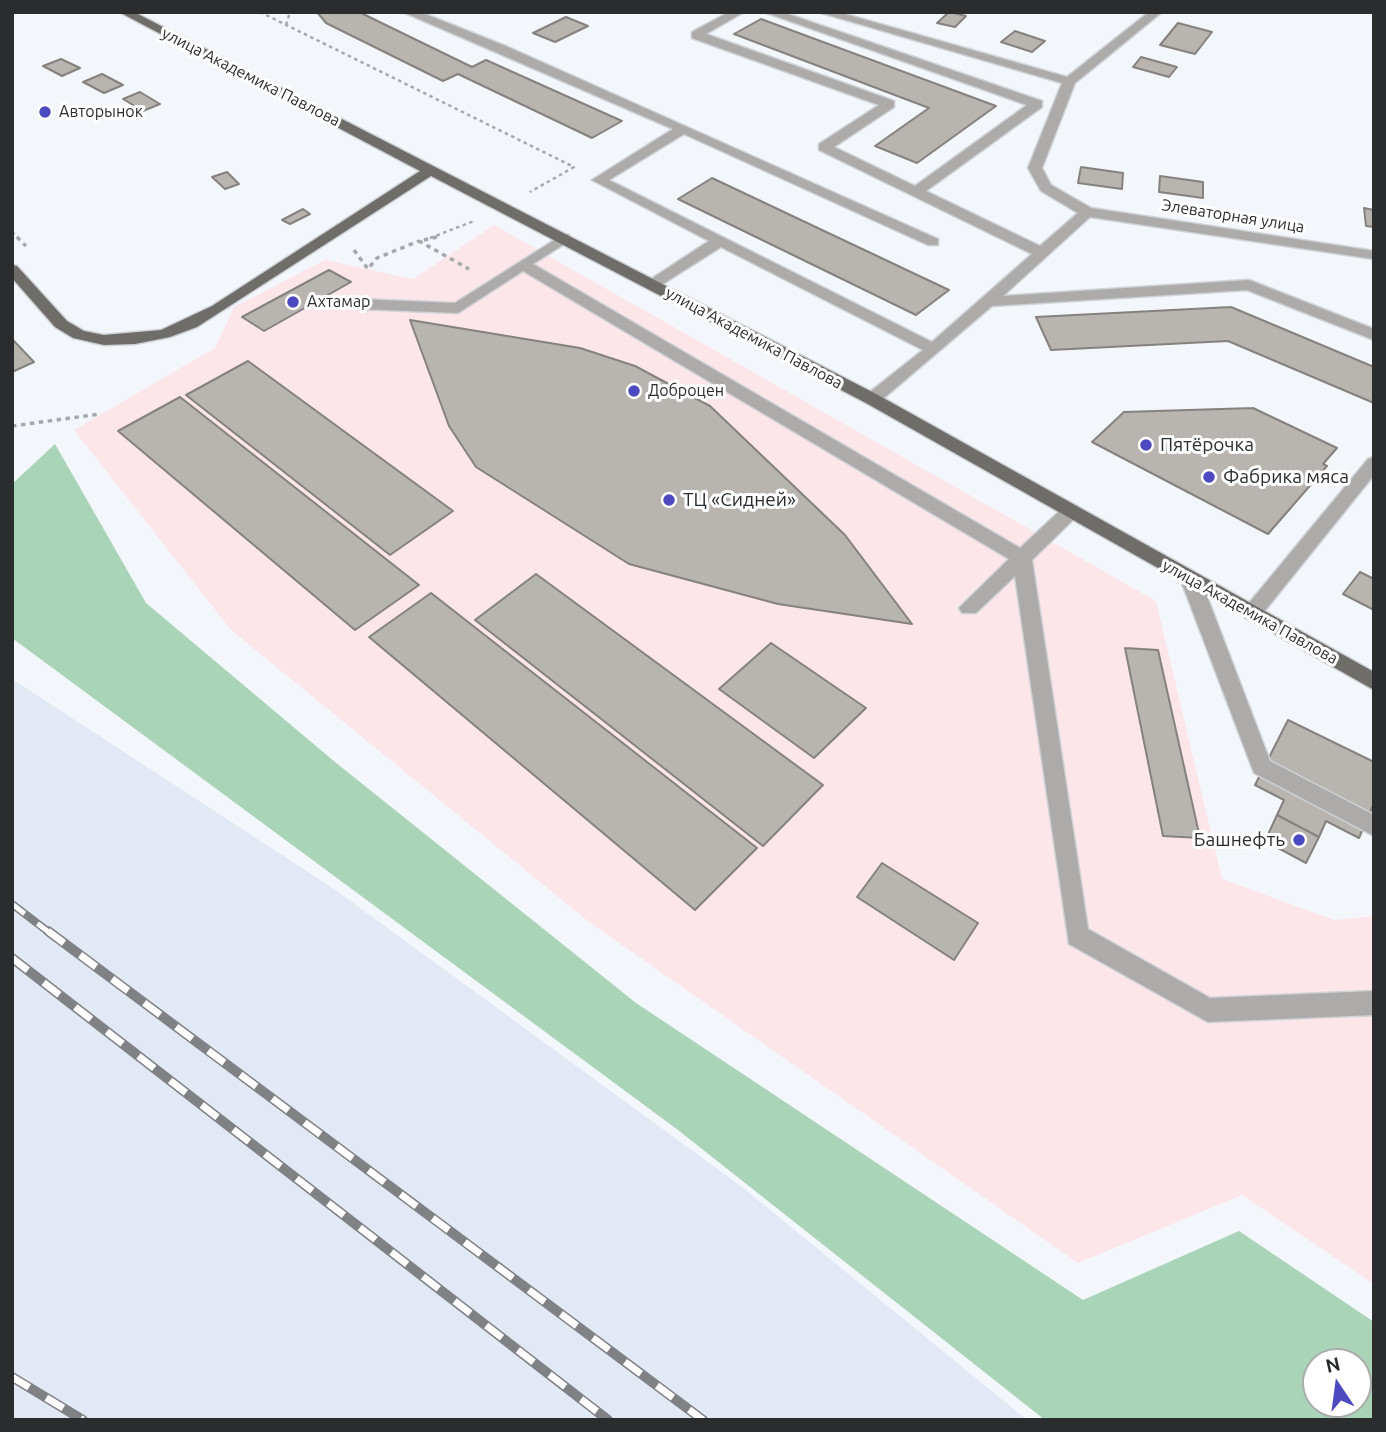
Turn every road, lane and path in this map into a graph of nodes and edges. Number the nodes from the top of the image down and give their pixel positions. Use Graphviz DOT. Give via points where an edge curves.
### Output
graph roads {
  1 [pos="125,12"];
  2 [pos="260,12"];
  3 [pos="290,12"];
  4 [pos="409,12"];
  5 [pos="738,12"];
  6 [pos="770,12"];
  7 [pos="824,12"];
  8 [pos="1156,12"];
  9 [pos="286,25"];
  10 [pos="1069,81"];
  11 [pos="683,129"];
  12 [pos="432,169"];
  13 [pos="916,192"];
  14 [pos="522,197"];
  15 [pos="1087,212"];
  16 [pos="480,218"];
  17 [pos="12,232"];
  18 [pos="564,238"];
  19 [pos="419,241"];
  20 [pos="720,241"];
  21 [pos="933,242"];
  22 [pos="31,251"];
  23 [pos="1042,253"];
  24 [pos="1374,255"];
  25 [pos="523,264"];
  26 [pos="12,269"];
  27 [pos="368,269"];
  28 [pos="469,269"];
  29 [pos="653,284"];
  30 [pos="990,301"];
  31 [pos="358,304"];
  32 [pos="1374,335"];
  33 [pos="934,349"];
  34 [pos="872,400"];
  35 [pos="100,414"];
  36 [pos="12,426"];
  37 [pos="1374,463"];
  38 [pos="1070,511"];
  39 [pos="1022,558"];
  40 [pos="1190,578"];
  41 [pos="969,608"];
  42 [pos="1252,613"];
  43 [pos="1374,682"];
  44 [pos="1374,826"];
  45 [pos="1374,1003"];
  1 -- 12 [label="main road, улица Академика Павлова"];
  2 -- 9 [label="path"];
  3 -- 9 [label="path"];
  4 -- 11 [label="street"];
  5 -- 13 [label="street" via="696,35 889,104 824,147"];
  6 -- 13 [label="street" via="1037,104"];
  7 -- 10 [label="street"];
  8 -- 10 [label="street"];
  9 -- 14 [label="path" via="575,167"];
  10 -- 15 [label="street" via="1035,168 1046,188"];
  11 -- 20 [label="street" via="599,180"];
  11 -- 21 [label="street"];
  12 -- 18 [label="main road, улица Академика Павлова"];
  12 -- 26 [label="main road" via="217,309 164,334 104,340 79,335 61,324"];
  13 -- 23 [label="street"];
  15 -- 23 [label="street"];
  15 -- 24 [label="street, Элеваторная улица"];
  16 -- 19 [label="path"];
  17 -- 22 [label="path"];
  18 -- 25 [label="street"];
  18 -- 29 [label="main road, улица Академика Павлова"];
  19 -- 27 [label="path" via="377,258"];
  19 -- 28 [label="path"];
  20 -- 29 [label="street"];
  20 -- 33 [label="street"];
  23 -- 30 [label="street"];
  25 -- 31 [label="street" via="458,309"];
  25 -- 39 [label="street"];
  29 -- 34 [label="main road, улица Академика Павлова"];
  30 -- 32 [label="street" via="1249,285"];
  30 -- 33 [label="street"];
  33 -- 34 [label="street"];
  34 -- 38 [label="main road, улица Академика Павлова"];
  35 -- 36 [label="path"];
  37 -- 42 [label="street"];
  38 -- 39 [label="street"];
  38 -- 40 [label="main road, улица Академика Павлова"];
  39 -- 41 [label="street"];
  39 -- 45 [label="street" via="1076,936 1208,1010"];
  40 -- 42 [label="main road, улица Академика Павлова"];
  40 -- 44 [label="street" via="1262,767"];
  42 -- 43 [label="main road, улица Академика Павлова"];
}
